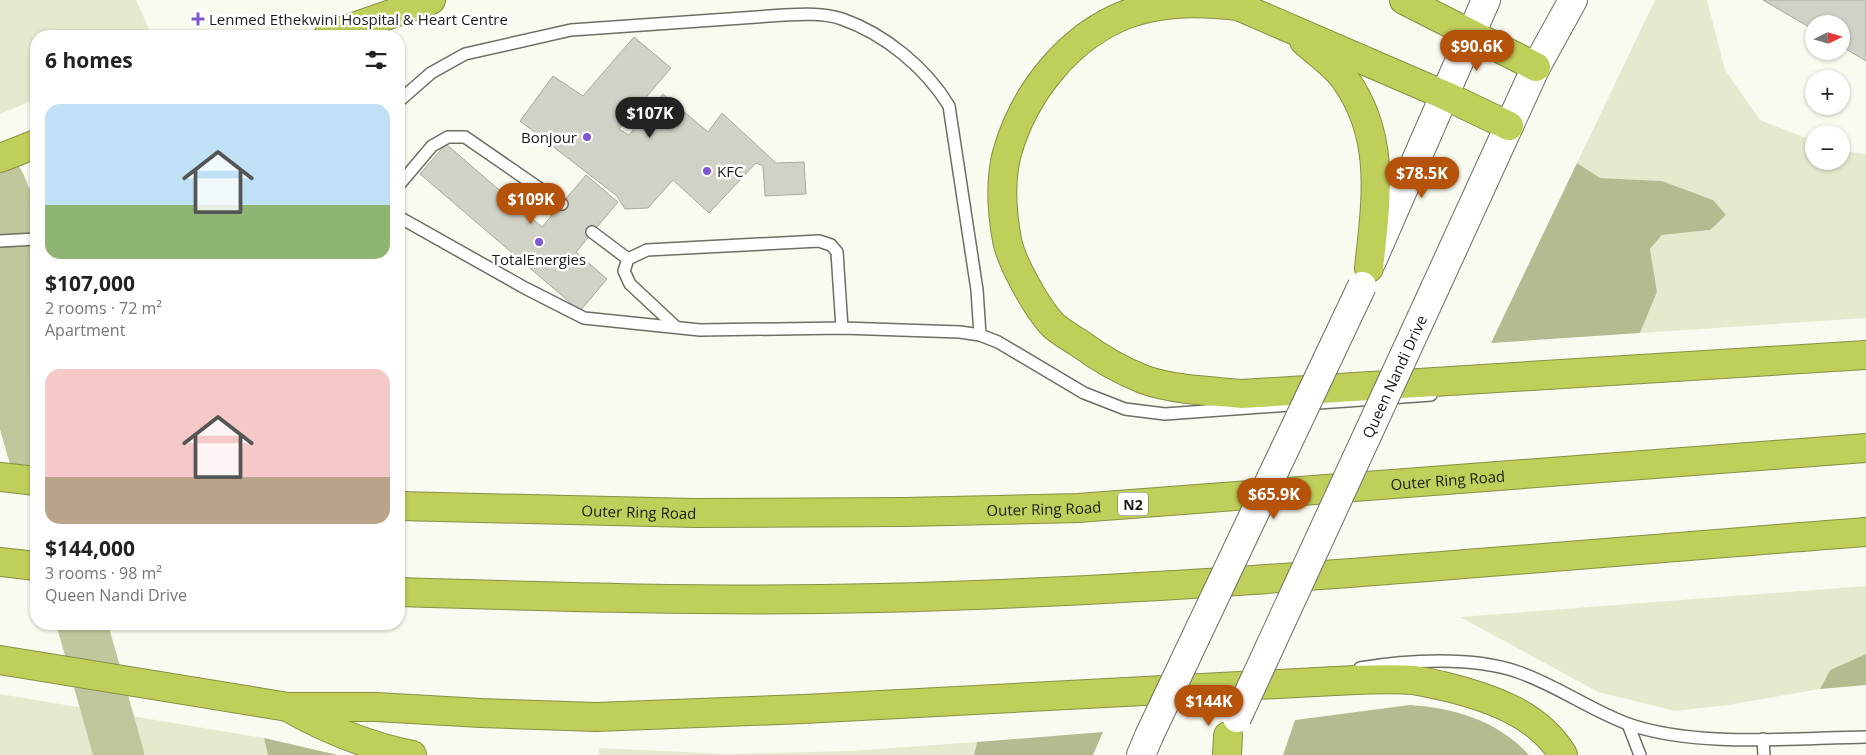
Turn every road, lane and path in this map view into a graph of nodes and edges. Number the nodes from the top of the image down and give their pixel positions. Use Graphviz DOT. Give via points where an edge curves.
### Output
graph roads {
  1 [pos="431,0"];
  2 [pos="1404,0"];
  3 [pos="1486,0"];
  4 [pos="1573,0"];
  5 [pos="1286,25"];
  6 [pos="345,30"];
  7 [pos="1470,32"];
  8 [pos="1536,67"];
  9 [pos="1444,95"];
  10 [pos="405,96"];
  11 [pos="1509,126"];
  12 [pos="30,146"];
  13 [pos="0,158"];
  14 [pos="405,178"];
  15 [pos="562,204"];
  16 [pos="405,220"];
  17 [pos="592,232"];
  18 [pos="30,239"];
  19 [pos="0,241"];
  20 [pos="628,260"];
  21 [pos="1365,277"];
  22 [pos="676,327"];
  23 [pos="842,328"];
  24 [pos="980,335"];
  25 [pos="1866,355"];
  26 [pos="1650,369"];
  27 [pos="1866,448"];
  28 [pos="0,478"];
  29 [pos="30,480"];
  30 [pos="405,506"];
  31 [pos="1866,532"];
  32 [pos="0,562"];
  33 [pos="30,565"];
  34 [pos="405,592"];
  35 [pos="0,660"];
  36 [pos="1260,684"];
  37 [pos="288,708"];
  38 [pos="1628,724"];
  39 [pos="1866,737"];
  40 [pos="1763,739"];
  41 [pos="1228,741"];
  42 [pos="1145,746"];
  43 [pos="412,755"];
  44 [pos="1564,755"];
  45 [pos="1640,755"];
  46 [pos="1764,755"];
  1 -- 6 [label="highway"];
  2 -- 7 [label="highway"];
  3 -- 7 [label="main road"];
  4 -- 8 [label="main road, Queen Nandi Drive"];
  5 -- 9 [label="highway"];
  5 -- 21 [label="highway" via="1344,77 1362,111 1373,144 1377,176"];
  5 -- 26 [label="highway" via="1238,6 1207,2 1167,4 1129,14 1098,30 1068,51 1042,80 1021,116 1007,154 1002,201 1007,242 1026,284 1052,324 1094,354 1145,380 1193,390 1242,394"];
  7 -- 8 [label="highway"];
  7 -- 9 [label="main road"];
  8 -- 11 [label="main road, Queen Nandi Drive"];
  9 -- 11 [label="highway"];
  9 -- 21 [label="main road"];
  10 -- 24 [label="lane" via="431,73 465,54 571,30 784,14 817,14 842,19 905,54 948,106"];
  11 -- 41 [label="main road, Queen Nandi Drive, bridge"];
  12 -- 13 [label="highway"];
  14 -- 15 [label="lane" via="432,146 448,137 465,137"];
  16 -- 22 [label="lane" via="584,318"];
  17 -- 20 [label="lane"];
  18 -- 19 [label="lane"];
  20 -- 22 [label="lane" via="624,271 630,284"];
  20 -- 23 [label="lane" via="647,250 826,242 834,248 838,260"];
  21 -- 42 [label="main road, bridge"];
  22 -- 23 [label="lane" via="732,330"];
  23 -- 24 [label="lane"];
  24 -- 26 [label="lane" via="998,342 1084,393 1125,409 1166,414 1391,400"];
  25 -- 26 [label="highway"];
  27 -- 30 [label="highway, Outer Ring Road / N2" via="1078,508 694,513"];
  28 -- 29 [label="highway"];
  31 -- 34 [label="highway" via="1080,590 876,598"];
  32 -- 33 [label="highway"];
  35 -- 37 [label="highway"];
  36 -- 37 [label="highway" via="804,709 596,716 376,707"];
  36 -- 38 [label="lane" via="1375,666 1475,663 1517,672"];
  36 -- 44 [label="highway" via="1414,680 1464,691 1523,715"];
  37 -- 43 [label="highway" via="328,730 382,749"];
  38 -- 40 [label="lane" via="1704,738"];
  38 -- 45 [label="lane"];
  39 -- 40 [label="lane"];
  40 -- 46 [label="lane"];
}
